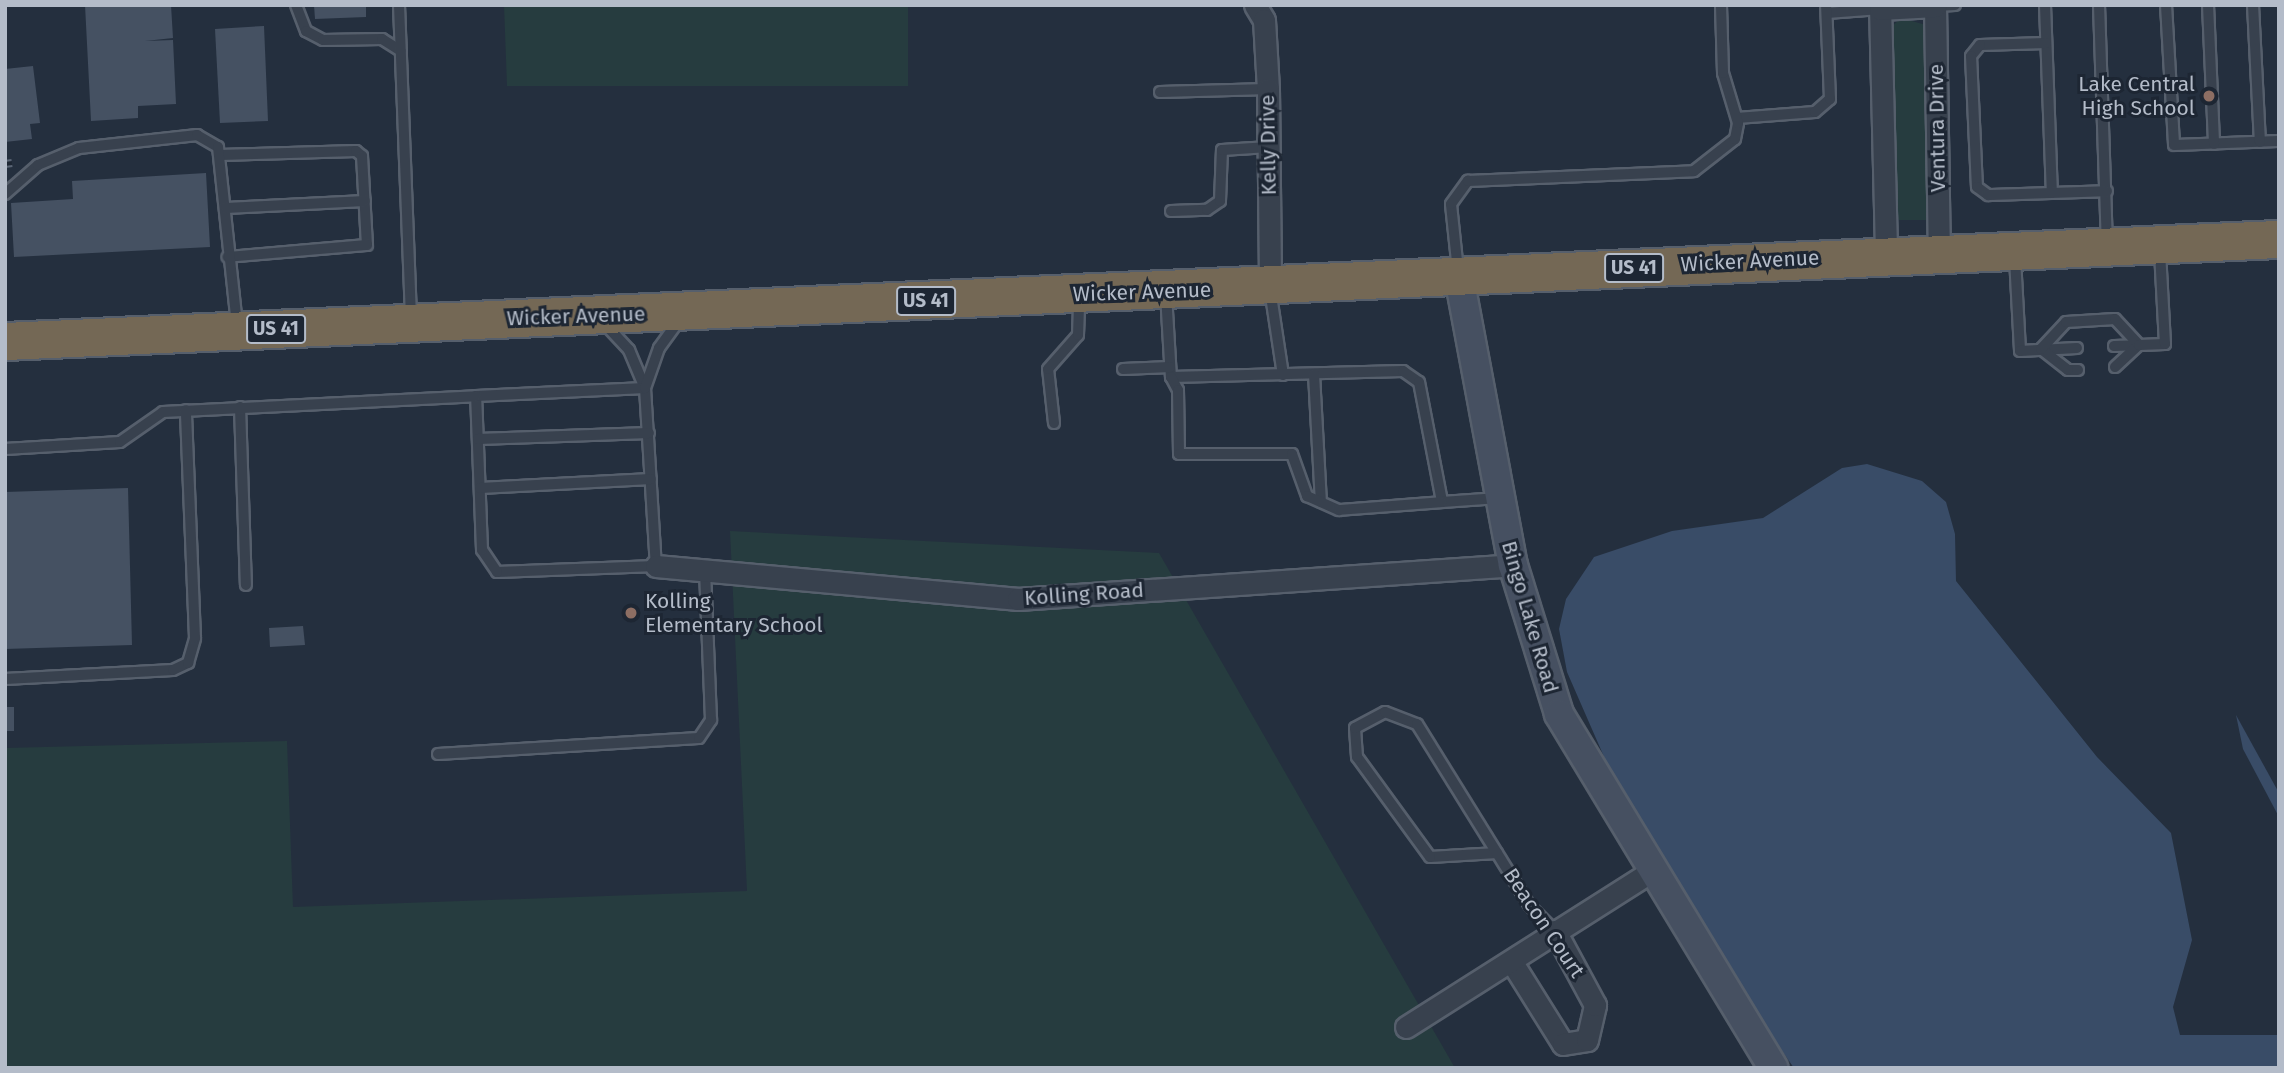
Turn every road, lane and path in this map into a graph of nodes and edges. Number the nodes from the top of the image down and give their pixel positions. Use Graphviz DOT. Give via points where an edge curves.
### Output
graph roads {
  1 [pos="296,5"];
  2 [pos="399,5"];
  3 [pos="1255,5"];
  4 [pos="1721,5"];
  5 [pos="1955,5"];
  6 [pos="2045,5"];
  7 [pos="2099,5"];
  8 [pos="2166,5"];
  9 [pos="2208,5"];
  10 [pos="2253,5"];
  11 [pos="1935,6"];
  12 [pos="1880,7"];
  13 [pos="1827,9"];
  14 [pos="2046,43"];
  15 [pos="401,51"];
  16 [pos="1268,89"];
  17 [pos="1160,92"];
  18 [pos="1737,118"];
  19 [pos="2279,141"];
  20 [pos="2260,142"];
  21 [pos="2214,144"];
  22 [pos="1269,147"];
  23 [pos="220,155"];
  24 [pos="2107,191"];
  25 [pos="2052,193"];
  26 [pos="5,194"];
  27 [pos="365,201"];
  28 [pos="226,208"];
  29 [pos="1171,211"];
  30 [pos="2279,239"];
  31 [pos="2160,244"];
  32 [pos="2107,245"];
  33 [pos="2014,248"];
  34 [pos="1940,250"];
  35 [pos="1886,254"];
  36 [pos="228,257"];
  37 [pos="1459,277"];
  38 [pos="1270,286"];
  39 [pos="1165,291"];
  40 [pos="1079,294"];
  41 [pos="686,312"];
  42 [pos="597,315"];
  43 [pos="411,324"];
  44 [pos="238,331"];
  45 [pos="5,341"];
  46 [pos="2139,345"];
  47 [pos="2114,346"];
  48 [pos="2077,348"];
  49 [pos="2041,349"];
  50 [pos="2115,367"];
  51 [pos="1123,369"];
  52 [pos="2078,370"];
  53 [pos="1171,372"];
  54 [pos="1314,374"];
  55 [pos="1283,375"];
  56 [pos="645,388"];
  57 [pos="476,396"];
  58 [pos="240,407"];
  59 [pos="186,410"];
  60 [pos="1054,423"];
  61 [pos="649,433"];
  62 [pos="478,439"];
  63 [pos="5,449"];
  64 [pos="651,480"];
  65 [pos="480,488"];
  66 [pos="1499,498"];
  67 [pos="1321,502"];
  68 [pos="1442,502"];
  69 [pos="1513,565"];
  70 [pos="656,566"];
  71 [pos="705,570"];
  72 [pos="246,585"];
  73 [pos="5,679"];
  74 [pos="438,754"];
  75 [pos="1497,853"];
  76 [pos="1653,870"];
  77 [pos="1555,931"];
  78 [pos="1513,964"];
  79 [pos="1406,1027"];
  80 [pos="1773,1068"];
  1 -- 15 [label="lane" via="306,31 323,40 382,39"];
  2 -- 15 [label="lane"];
  3 -- 16 [label="street, Kelly Drive" via="1264,20"];
  4 -- 18 [label="lane" via="1723,74"];
  5 -- 11 [label="lane"];
  6 -- 14 [label="lane"];
  7 -- 24 [label="lane"];
  8 -- 21 [label="lane" via="2174,145"];
  9 -- 21 [label="lane"];
  10 -- 20 [label="lane"];
  11 -- 12 [label="street"];
  11 -- 34 [label="street, Ventura Drive"];
  12 -- 13 [label="lane"];
  12 -- 35 [label="street"];
  13 -- 18 [label="lane" via="1830,99 1815,113"];
  14 -- 25 [label="lane"];
  14 -- 25 [label="lane" via="1980,45 1971,56 1975,157 1977,187 1988,195"];
  15 -- 43 [label="lane"];
  16 -- 17 [label="lane"];
  16 -- 22 [label="street, Kelly Drive"];
  18 -- 37 [label="lane" via="1735,139 1694,171 1468,181 1451,204"];
  19 -- 20 [label="lane"];
  20 -- 21 [label="lane"];
  22 -- 29 [label="lane" via="1222,150 1220,201 1208,210"];
  22 -- 38 [label="street, Kelly Drive"];
  23 -- 26 [label="lane" via="218,147 197,135 79,148 37,165"];
  23 -- 27 [label="lane" via="356,151 362,156"];
  23 -- 28 [label="lane"];
  24 -- 25 [label="lane"];
  24 -- 32 [label="lane"];
  27 -- 28 [label="lane"];
  27 -- 36 [label="lane" via="367,245 361,250"];
  28 -- 36 [label="lane"];
  30 -- 31 [label="highway, Wicker Avenue / US 41"];
  31 -- 32 [label="highway, Wicker Avenue / US 41"];
  31 -- 46 [label="lane" via="2165,344"];
  32 -- 33 [label="highway, Wicker Avenue / US 41"];
  33 -- 34 [label="highway, Wicker Avenue / US 41"];
  33 -- 49 [label="lane" via="2020,351"];
  34 -- 35 [label="highway, Wicker Avenue / US 41"];
  35 -- 37 [label="highway, Wicker Avenue / US 41"];
  36 -- 44 [label="lane"];
  37 -- 38 [label="highway, Wicker Avenue / US 41"];
  37 -- 66 [label="street, Bingo Lake Road"];
  38 -- 39 [label="highway, Wicker Avenue / US 41"];
  38 -- 55 [label="lane"];
  39 -- 40 [label="highway, Wicker Avenue / US 41"];
  39 -- 53 [label="lane"];
  40 -- 41 [label="highway, Wicker Avenue / US 41"];
  40 -- 60 [label="lane" via="1078,335 1048,369"];
  41 -- 42 [label="highway, Wicker Avenue / US 41"];
  41 -- 56 [label="lane" via="659,348"];
  42 -- 43 [label="highway, Wicker Avenue / US 41"];
  42 -- 56 [label="lane" via="629,350"];
  43 -- 44 [label="highway, Wicker Avenue / US 41"];
  44 -- 45 [label="highway, Wicker Avenue / US 41"];
  46 -- 47 [label="lane"];
  46 -- 49 [label="lane" via="2115,319 2066,321"];
  46 -- 50 [label="lane"];
  48 -- 49 [label="lane"];
  49 -- 52 [label="lane" via="2068,370"];
  51 -- 53 [label="lane"];
  53 -- 55 [label="lane"];
  53 -- 67 [label="lane" via="1178,390 1179,454 1292,454 1307,496"];
  54 -- 55 [label="lane"];
  54 -- 67 [label="lane"];
  54 -- 68 [label="lane" via="1403,371 1419,382"];
  56 -- 57 [label="lane"];
  56 -- 61 [label="lane"];
  57 -- 58 [label="lane"];
  57 -- 62 [label="lane"];
  58 -- 59 [label="lane"];
  58 -- 72 [label="lane"];
  59 -- 63 [label="lane" via="140,422 120,442"];
  59 -- 73 [label="lane" via="195,638 188,663 173,670"];
  61 -- 62 [label="lane"];
  61 -- 64 [label="lane"];
  62 -- 65 [label="lane"];
  64 -- 65 [label="lane"];
  64 -- 70 [label="lane"];
  65 -- 70 [label="lane" via="482,550 497,572"];
  66 -- 68 [label="lane"];
  66 -- 69 [label="street, Bingo Lake Road"];
  67 -- 68 [label="lane" via="1370,511"];
  69 -- 71 [label="street, Kolling Road" via="1018,599"];
  69 -- 76 [label="street, Bingo Lake Road" via="1559,714"];
  70 -- 71 [label="street, Kolling Road"];
  71 -- 74 [label="lane" via="711,720 699,738"];
  75 -- 75 [label="lane, Beacon Court" via="1417,724 1385,712 1355,728 1357,757 1430,857"];
  75 -- 77 [label="lane, Beacon Court"];
  76 -- 77 [label="street"];
  76 -- 80 [label="street, Bingo Lake Road"];
  77 -- 78 [label="street"];
  77 -- 78 [label="street, Beacon Court" via="1595,1005 1587,1040 1563,1044"];
  78 -- 79 [label="street"];
}
